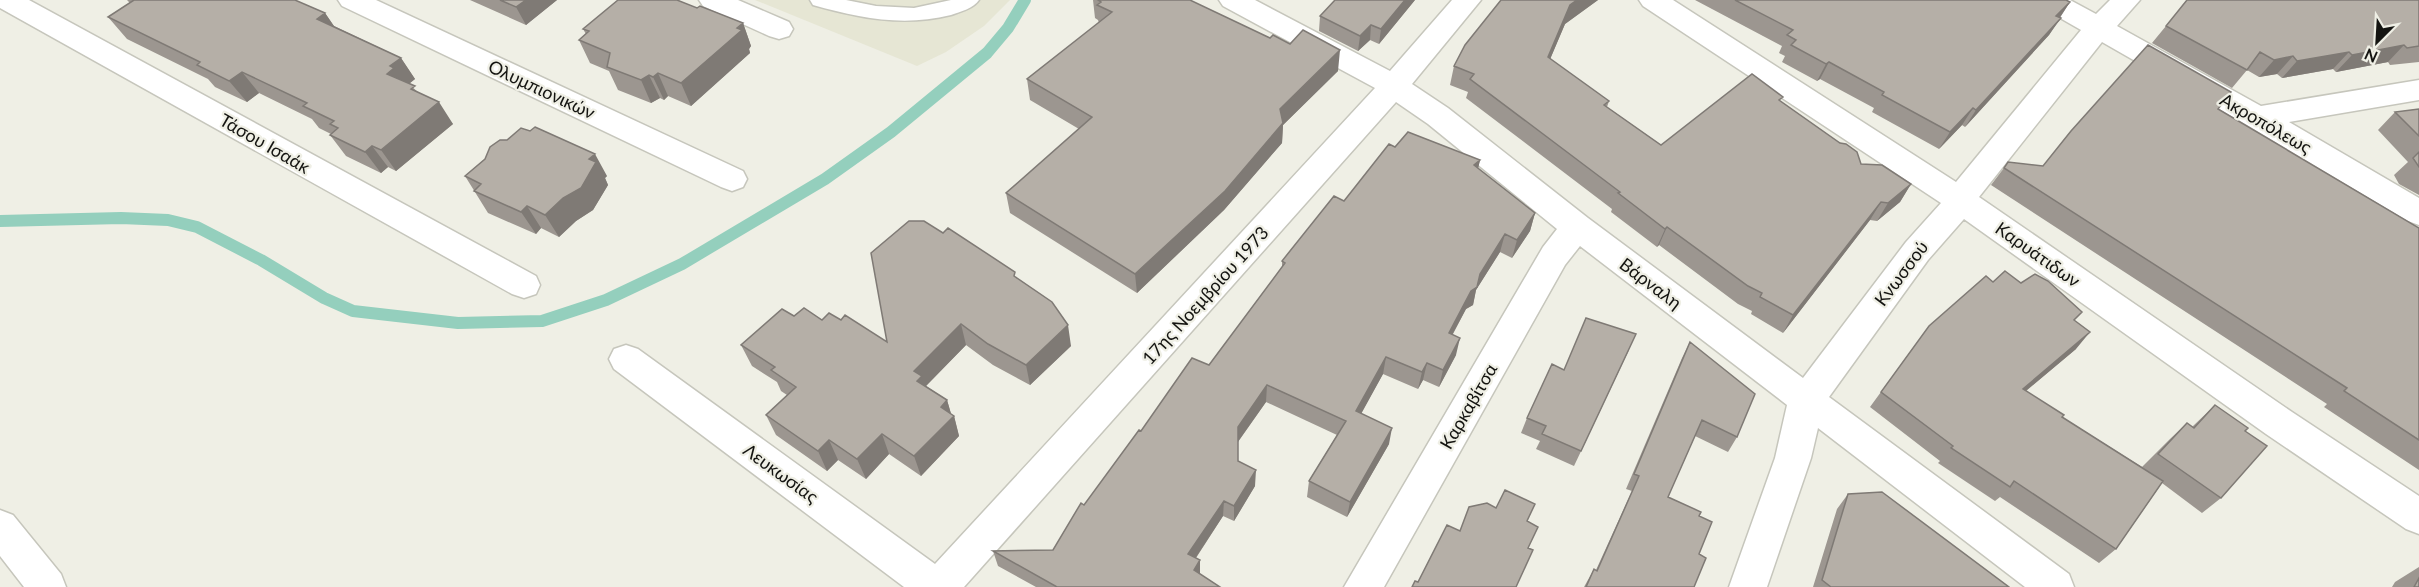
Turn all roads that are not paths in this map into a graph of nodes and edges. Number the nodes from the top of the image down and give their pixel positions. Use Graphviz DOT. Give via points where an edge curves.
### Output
graph roads {
  1 [pos="7,0"];
  2 [pos="352,0"];
  3 [pos="713,0"];
  4 [pos="820,0"];
  5 [pos="969,0"];
  6 [pos="1233,0"];
  7 [pos="1467,0"];
  8 [pos="1653,0"];
  9 [pos="2049,0"];
  10 [pos="2126,0"];
  11 [pos="779,28"];
  12 [pos="2098,29"];
  13 [pos="1394,86"];
  14 [pos="2419,90"];
  15 [pos="2257,117"];
  16 [pos="732,179"];
  17 [pos="1961,201"];
  18 [pos="2419,213"];
  19 [pos="1577,227"];
  20 [pos="524,285"];
  21 [pos="626,359"];
  22 [pos="1806,401"];
  23 [pos="2419,517"];
  24 [pos="0,527"];
  25 [pos="47,587"];
  26 [pos="937,587"];
  27 [pos="1364,587"];
  28 [pos="1748,587"];
  29 [pos="2055,587"];
  1 -- 20 [label="street, Τάσου Ισαάκ"];
  2 -- 16 [label="street, Ολυμπιονικών"];
  3 -- 11 [label="street"];
  4 -- 5 [label="lane" via="853,10 929,15"];
  6 -- 13 [label="street, Βάρναλη"];
  7 -- 13 [label="street, 17ης Νοεμβρίου 1973"];
  8 -- 17 [label="street, Καρυάτιδων"];
  9 -- 12 [label="street, Ακροπόλεως"];
  10 -- 12 [label="street, Κνωσσού"];
  12 -- 15 [label="street, Ακροπόλεως"];
  12 -- 17 [label="street, Κνωσσού"];
  13 -- 19 [label="street, Βάρναλη" via="1438,116"];
  13 -- 26 [label="street, 17ης Νοεμβρίου 1973"];
  14 -- 15 [label="street"];
  15 -- 18 [label="street, Ακροπόλεως"];
  17 -- 22 [label="street, Κνωσσού" via="1917,251"];
  17 -- 23 [label="street, Καρυάτιδων"];
  19 -- 22 [label="street, Βάρναλη"];
  19 -- 27 [label="street, Καρκαβίτσα" via="1554,256"];
  21 -- 26 [label="street, Λευκωσίας"];
  22 -- 28 [label="street, Κνωσσού" via="1793,458"];
  22 -- 29 [label="street, Βάρναλη"];
  24 -- 25 [label="street"];
}
